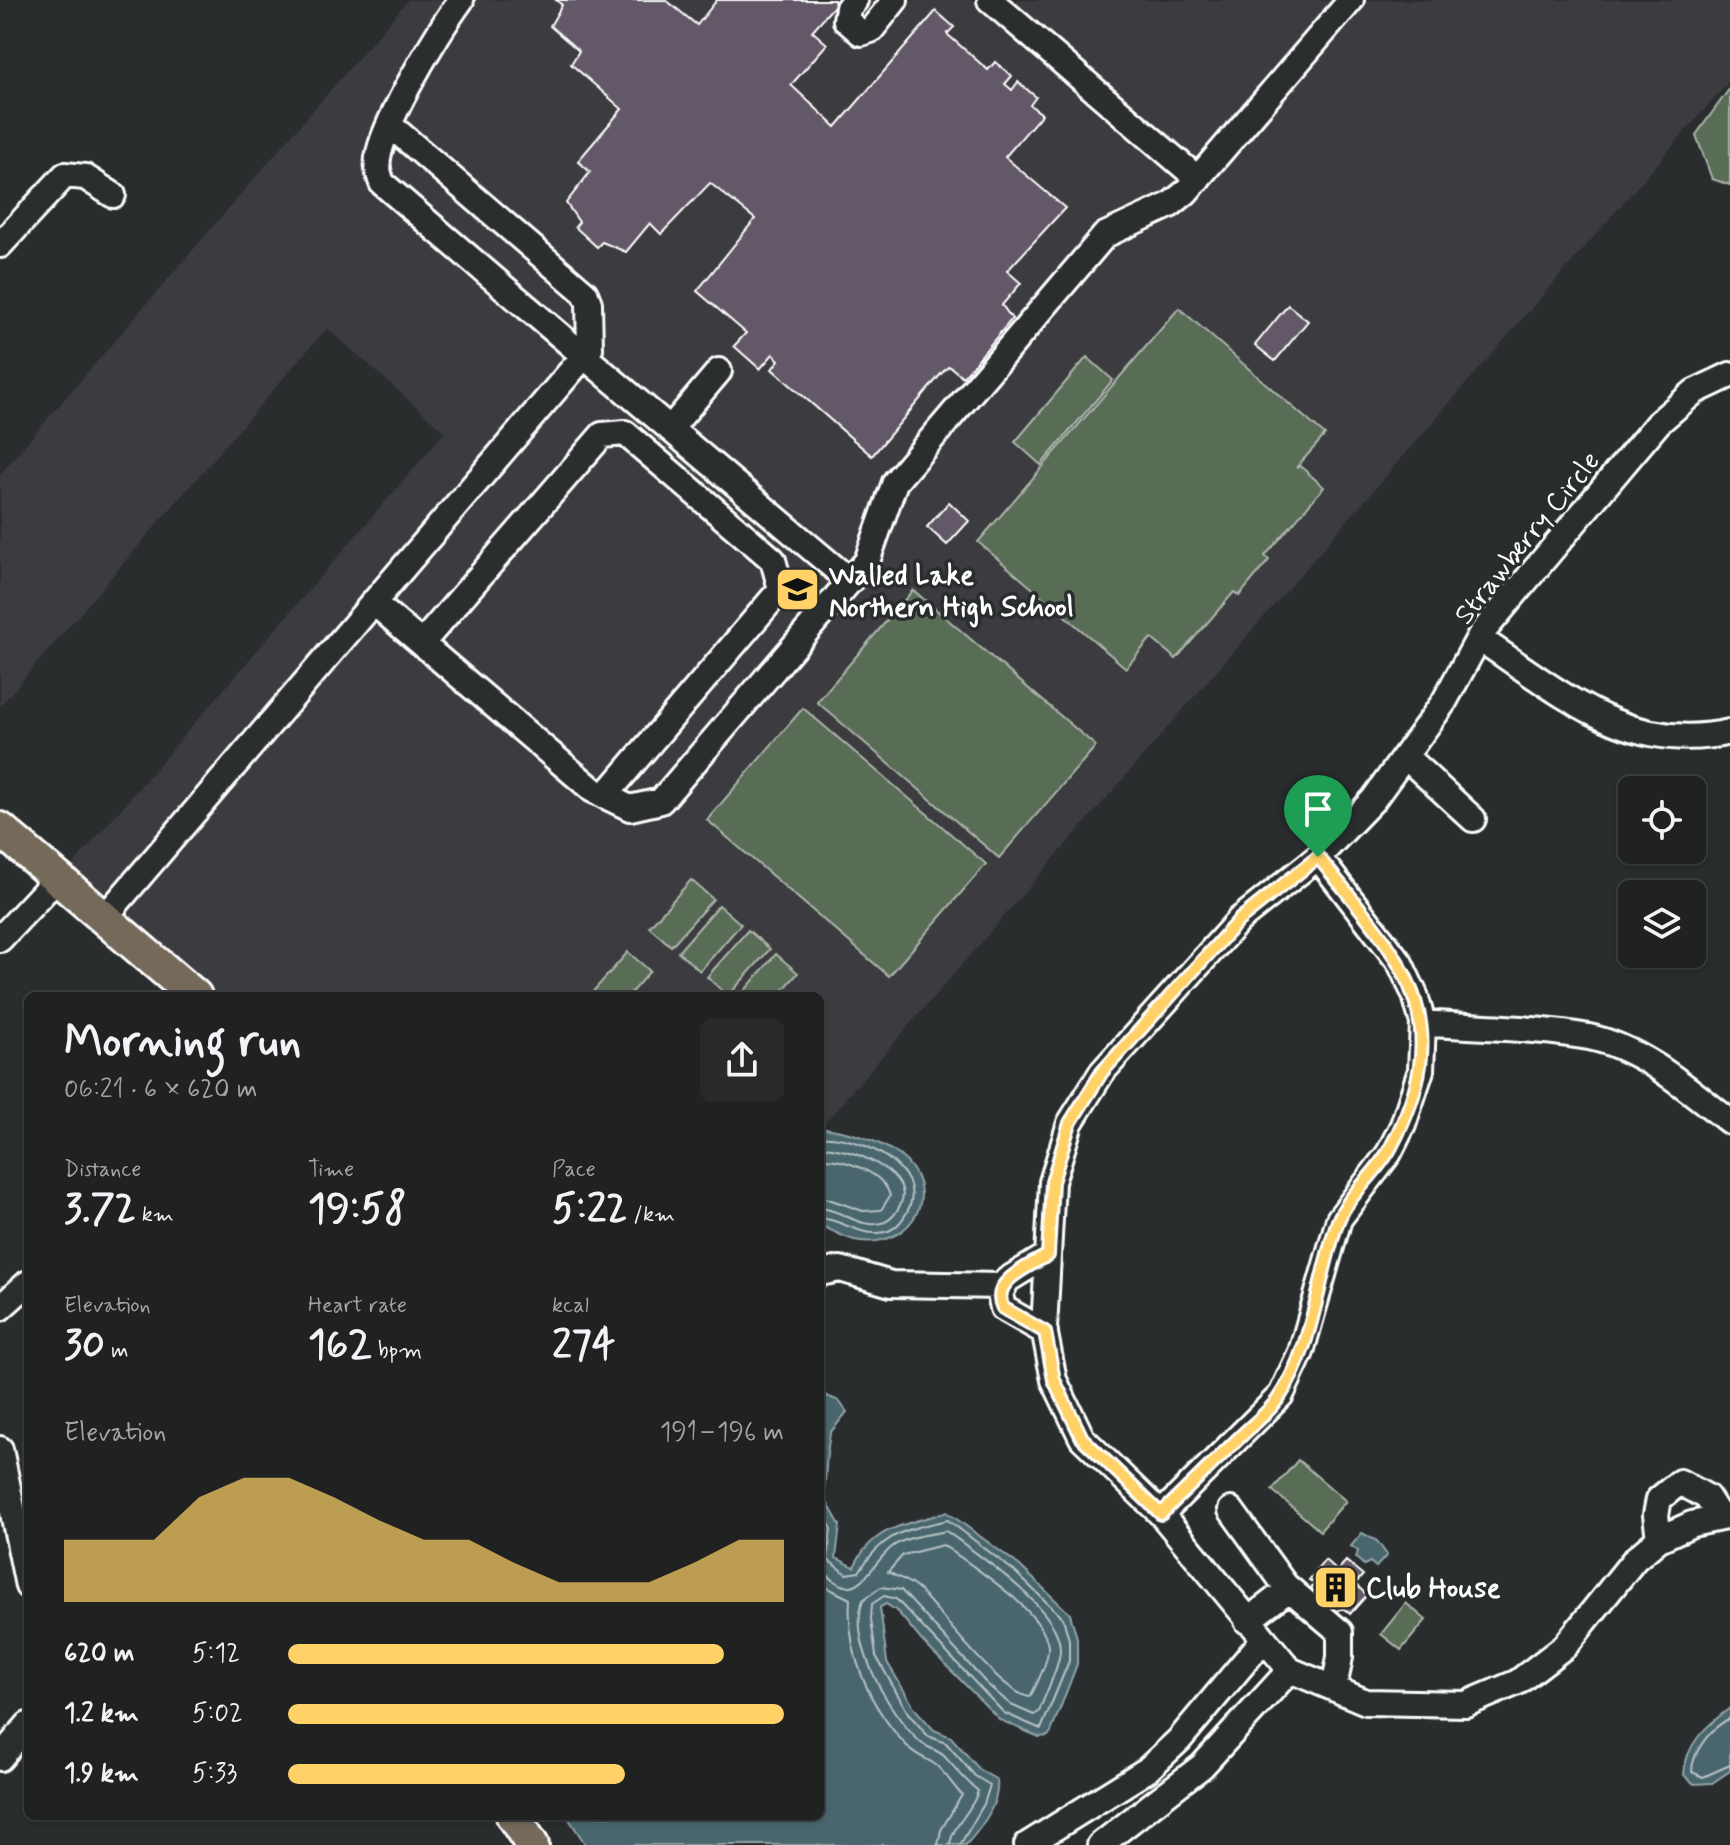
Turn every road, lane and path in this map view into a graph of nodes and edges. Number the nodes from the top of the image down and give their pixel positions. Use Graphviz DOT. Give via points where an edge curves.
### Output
graph roads {
  1 [pos="461,0"];
  2 [pos="855,0"];
  3 [pos="895,0"];
  4 [pos="990,0"];
  5 [pos="1351,0"];
  6 [pos="391,126"];
  7 [pos="1198,179"];
  8 [pos="113,195"];
  9 [pos="0,245"];
  10 [pos="584,356"];
  11 [pos="719,371"];
  12 [pos="1730,375"];
  13 [pos="670,429"];
  14 [pos="850,581"];
  15 [pos="373,602"];
  16 [pos="1480,639"];
  17 [pos="422,643"];
  18 [pos="1730,732"];
  19 [pos="1407,758"];
  20 [pos="605,796"];
  21 [pos="1473,819"];
  22 [pos="0,829"];
  23 [pos="1318,857"];
  24 [pos="57,878"];
  25 [pos="104,918"];
  26 [pos="0,939"];
  27 [pos="190,992"];
  28 [pos="1423,1023"];
  29 [pos="1730,1122"];
  30 [pos="1048,1255"];
  31 [pos="824,1272"];
  32 [pos="1002,1286"];
  33 [pos="24,1287"];
  34 [pos="0,1308"];
  35 [pos="1045,1332"];
  36 [pos="0,1449"];
  37 [pos="1231,1510"];
  38 [pos="1161,1514"];
  39 [pos="1725,1516"];
  40 [pos="1659,1539"];
  41 [pos="24,1566"];
  42 [pos="1289,1589"];
  43 [pos="1255,1630"];
  44 [pos="1290,1670"];
  45 [pos="1334,1688"];
  46 [pos="24,1730"];
  47 [pos="0,1758"];
  48 [pos="1115,1793"];
  49 [pos="516,1820"];
  50 [pos="1134,1821"];
  51 [pos="532,1845"];
  52 [pos="1027,1845"];
  53 [pos="1100,1845"];
  1 -- 6 [label="street"];
  2 -- 3 [label="street" via="846,20 861,33 871,30"];
  4 -- 7 [label="street"];
  5 -- 7 [label="street"];
  6 -- 10 [label="street" via="585,293 590,349"];
  6 -- 10 [label="street" via="379,151 382,183"];
  7 -- 14 [label="street" via="1170,205 1105,235 895,482 867,561"];
  8 -- 9 [label="street" via="85,177 65,175"];
  10 -- 13 [label="street"];
  10 -- 15 [label="street"];
  11 -- 13 [label="street"];
  12 -- 16 [label="street, Strawberry Circle" via="1694,392 1658,423"];
  13 -- 14 [label="street"];
  14 -- 20 [label="street" via="661,801 630,808"];
  15 -- 17 [label="street"];
  15 -- 25 [label="street"];
  16 -- 18 [label="street" via="1599,718 1648,735 1680,739"];
  16 -- 19 [label="street, Strawberry Circle"];
  17 -- 20 [label="street"];
  17 -- 20 [label="street" via="602,435 625,433 773,560 781,589"];
  19 -- 21 [label="street"];
  19 -- 23 [label="street, Strawberry Circle"];
  22 -- 24 [label="main road"];
  23 -- 28 [label="street" via="1400,963"];
  23 -- 30 [label="street, Strawberry Circle" via="1239,920 1102,1072 1070,1123 1052,1182"];
  24 -- 25 [label="main road"];
  24 -- 26 [label="street"];
  25 -- 27 [label="main road"];
  28 -- 29 [label="street" via="1590,1037 1635,1055"];
  28 -- 38 [label="street" via="1421,1070 1403,1125 1389,1153 1339,1219 1301,1352 1281,1395"];
  30 -- 32 [label="street"];
  30 -- 35 [label="street, Strawberry Circle"];
  31 -- 32 [label="street" via="840,1269 891,1284"];
  32 -- 35 [label="street" via="1003,1308"];
  33 -- 34 [label="street"];
  35 -- 38 [label="street, Strawberry Circle" via="1054,1380 1082,1438"];
  36 -- 41 [label="street"];
  37 -- 42 [label="street"];
  38 -- 43 [label="street, Strawberry Circle"];
  39 -- 40 [label="street, Strawberry Circle"];
  39 -- 40 [label="street, Strawberry Circle" via="1707,1497 1680,1482 1659,1499"];
  40 -- 45 [label="street, Strawberry Circle" via="1635,1559 1565,1646 1518,1682 1466,1704 1366,1702"];
  42 -- 43 [label="street"];
  42 -- 45 [label="street" via="1340,1632"];
  43 -- 44 [label="street, Strawberry Circle"];
  43 -- 48 [label="street" via="1179,1740"];
  44 -- 45 [label="street, Strawberry Circle"];
  44 -- 50 [label="street" via="1202,1766"];
  46 -- 47 [label="street"];
  48 -- 50 [label="street"];
  48 -- 52 [label="street"];
  49 -- 51 [label="main road"];
  50 -- 53 [label="street"];
}
